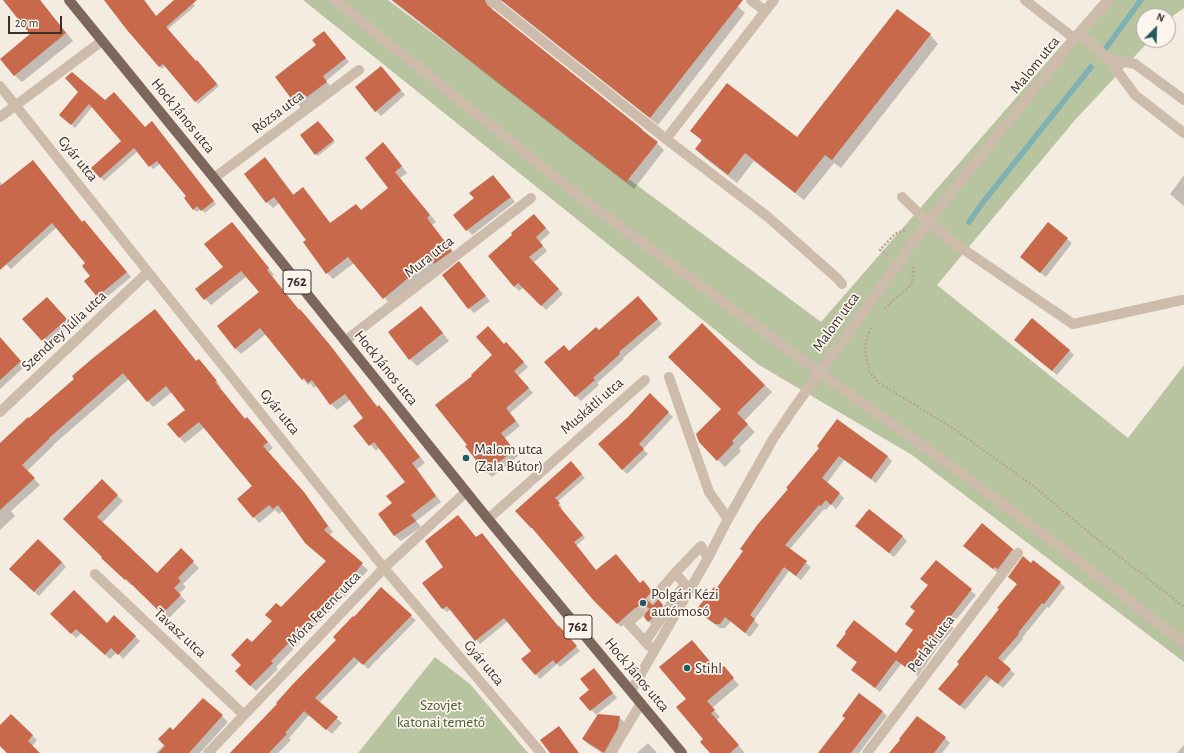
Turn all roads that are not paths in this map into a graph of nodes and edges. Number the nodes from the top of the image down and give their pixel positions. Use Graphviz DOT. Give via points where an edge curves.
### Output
graph roads {
  1 [pos="69,0"];
  2 [pos="335,0"];
  3 [pos="491,0"];
  4 [pos="752,0"];
  5 [pos="774,0"];
  6 [pos="1025,0"];
  7 [pos="1109,0"];
  8 [pos="766,11"];
  9 [pos="1077,36"];
  10 [pos="102,41"];
  11 [pos="1108,58"];
  12 [pos="359,70"];
  13 [pos="0,86"];
  14 [pos="1184,100"];
  15 [pos="16,105"];
  16 [pos="0,117"];
  17 [pos="1184,133"];
  18 [pos="666,139"];
  19 [pos="214,178"];
  20 [pos="902,197"];
  21 [pos="531,198"];
  22 [pos="928,222"];
  23 [pos="148,272"];
  24 [pos="842,284"];
  25 [pos="1184,300"];
  26 [pos="345,341"];
  27 [pos="819,372"];
  28 [pos="669,377"];
  29 [pos="645,380"];
  30 [pos="0,412"];
  31 [pos="466,492"];
  32 [pos="488,519"];
  33 [pos="728,519"];
  34 [pos="1018,553"];
  35 [pos="708,558"];
  36 [pos="384,568"];
  37 [pos="675,573"];
  38 [pos="95,574"];
  39 [pos="663,587"];
  40 [pos="639,613"];
  41 [pos="645,642"];
  42 [pos="1184,643"];
  43 [pos="654,651"];
  44 [pos="631,691"];
  45 [pos="641,703"];
  46 [pos="244,715"];
  47 [pos="208,753"];
  48 [pos="541,753"];
  49 [pos="611,753"];
  50 [pos="682,753"];
  51 [pos="868,753"];
  1 -- 10 [label="main road, Hock János utca / 762"];
  2 -- 27 [label="street" via="584,200"];
  3 -- 18 [label="street"];
  4 -- 8 [label="street"];
  5 -- 8 [label="street"];
  6 -- 9 [label="street"];
  7 -- 9 [label="street, Malom utca"];
  8 -- 18 [label="street"];
  9 -- 11 [label="street"];
  9 -- 22 [label="street, Malom utca"];
  10 -- 15 [label="street"];
  10 -- 19 [label="main road, Hock János utca / 762"];
  11 -- 14 [label="street" via="1135,64"];
  11 -- 17 [label="street" via="1135,95"];
  12 -- 19 [label="street, Rózsa utca"];
  13 -- 15 [label="street, Gyár utca"];
  15 -- 16 [label="street"];
  15 -- 23 [label="street, Gyár utca"];
  18 -- 24 [label="street" via="768,217"];
  19 -- 26 [label="main road, Hock János utca / 762"];
  20 -- 22 [label="street"];
  21 -- 26 [label="street, Mura utca"];
  22 -- 25 [label="street" via="960,247 1073,324"];
  22 -- 27 [label="street, Malom utca"];
  23 -- 30 [label="street, Szendrey Júlia utca"];
  23 -- 36 [label="street, Gyár utca"];
  26 -- 31 [label="main road, Hock János utca / 762"];
  27 -- 33 [label="street, Malom utca" via="773,439"];
  27 -- 42 [label="street" via="992,496"];
  28 -- 33 [label="street" via="709,492"];
  29 -- 32 [label="street, Muskátli utca"];
  31 -- 32 [label="main road, Hock János utca / 762"];
  31 -- 36 [label="street, Móra Ferenc utca"];
  32 -- 44 [label="main road, Hock János utca / 762"];
  33 -- 35 [label="street, Malom utca"];
  34 -- 51 [label="street, Perlaki utca"];
  35 -- 37 [label="street" via="701,546"];
  35 -- 43 [label="street, Malom utca"];
  36 -- 46 [label="street, Móra Ferenc utca"];
  36 -- 48 [label="street, Gyár utca"];
  37 -- 39 [label="street"];
  37 -- 41 [label="street" via="686,584"];
  38 -- 46 [label="street, Tavasz utca"];
  40 -- 41 [label="street" via="628,623"];
  41 -- 43 [label="street"];
  43 -- 44 [label="street, Malom utca"];
  44 -- 45 [label="main road, Hock János utca / 762"];
  45 -- 49 [label="street"];
  45 -- 50 [label="main road, Hock János utca / 762"];
  46 -- 47 [label="street, Móra Ferenc utca"];
}
